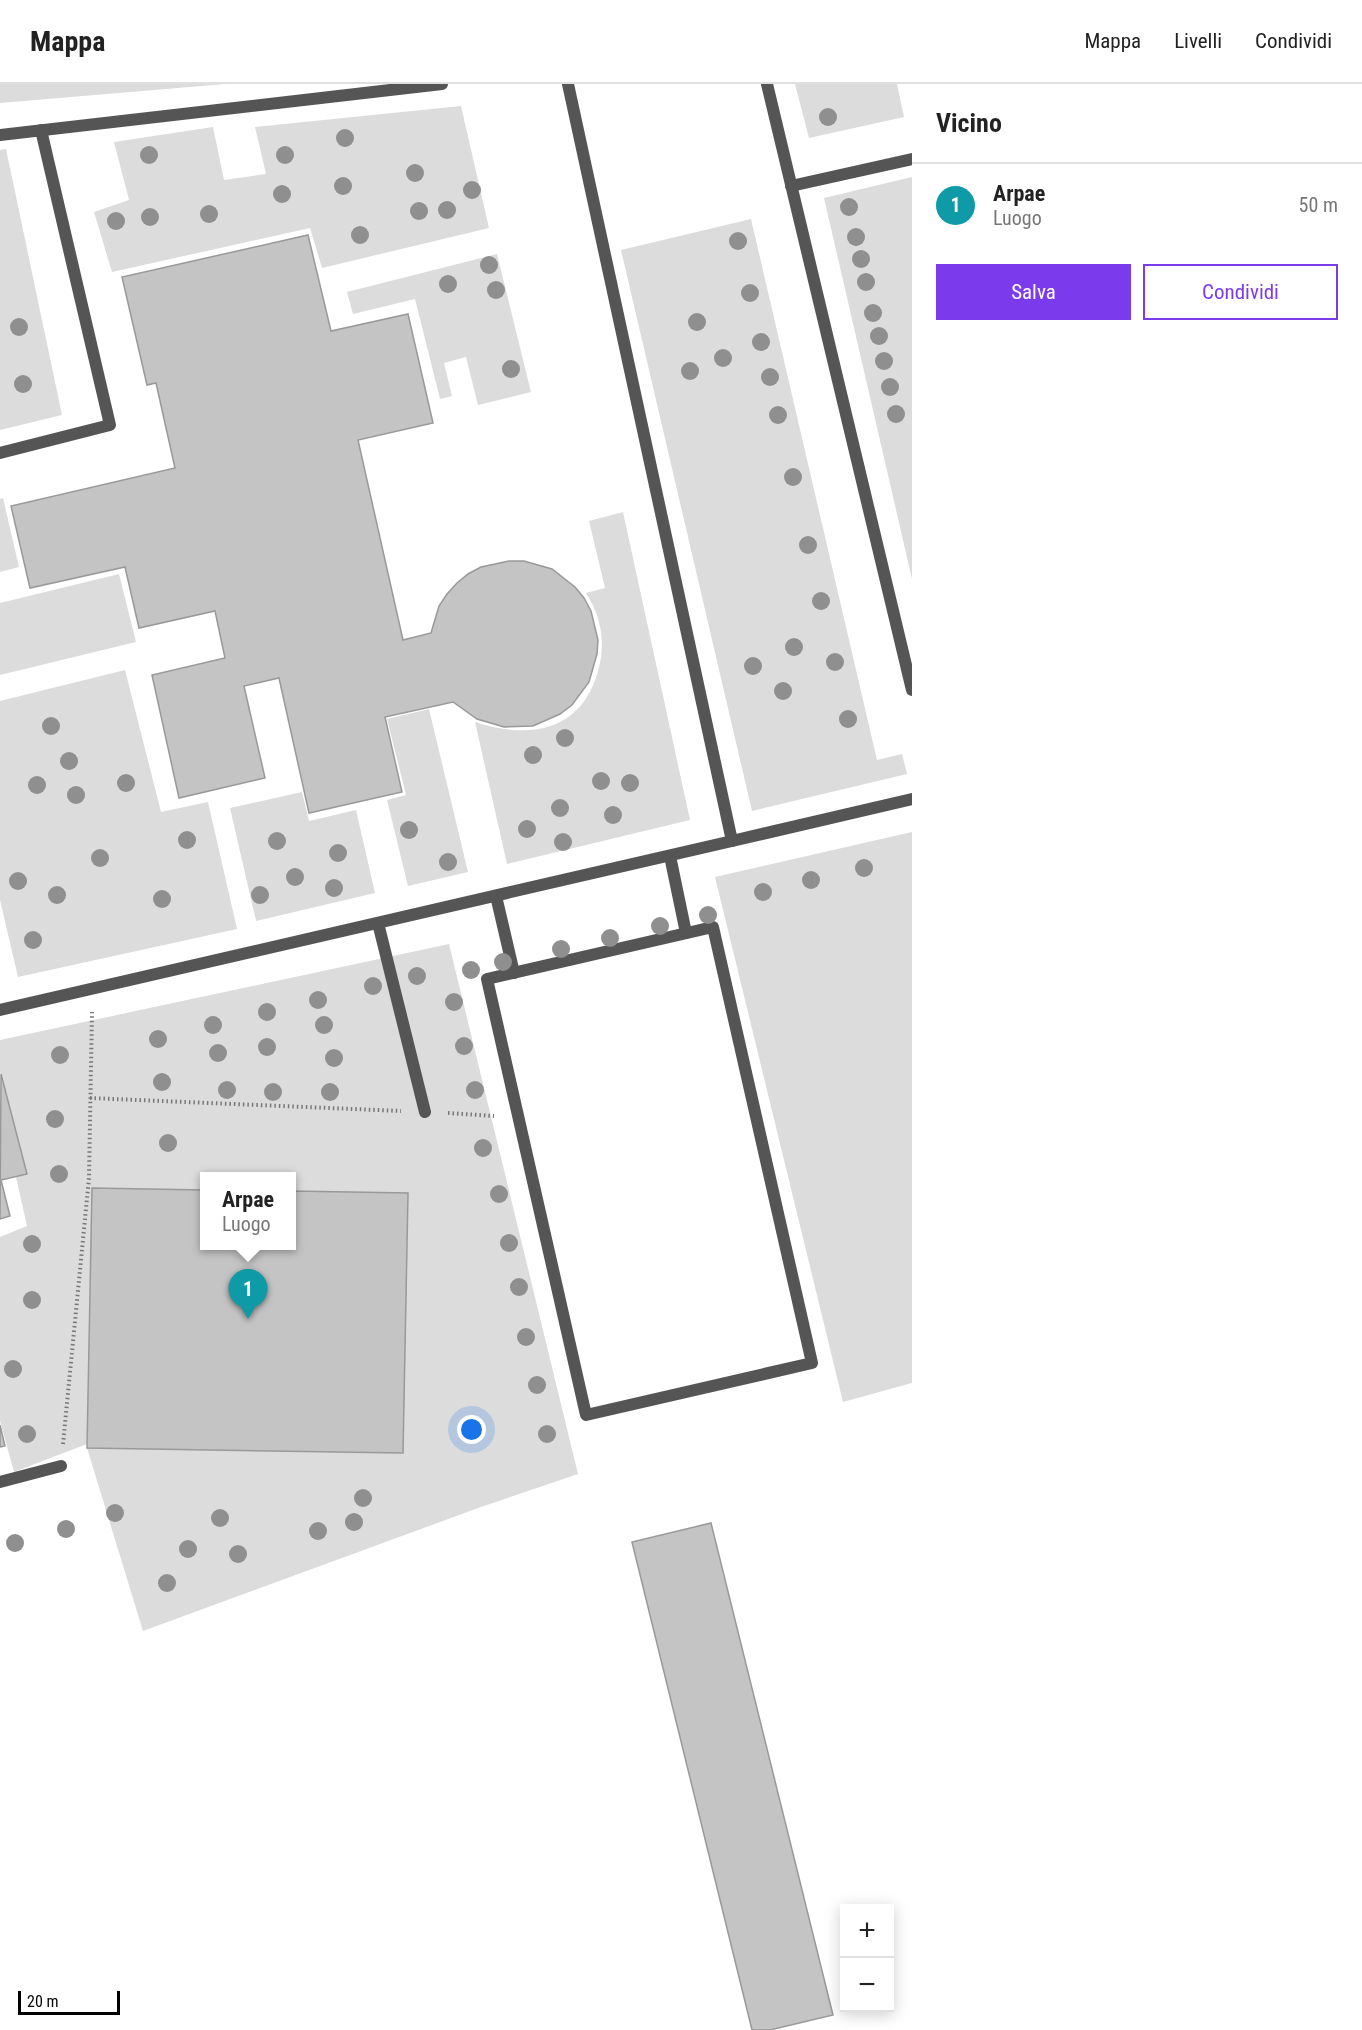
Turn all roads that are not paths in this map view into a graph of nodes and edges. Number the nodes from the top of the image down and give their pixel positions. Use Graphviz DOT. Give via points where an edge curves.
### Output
graph roads {
  1 [pos="442,84"];
  2 [pos="568,84"];
  3 [pos="767,84"];
  4 [pos="41,130"];
  5 [pos="0,135"];
  6 [pos="912,159"];
  7 [pos="791,186"];
  8 [pos="0,453"];
  9 [pos="912,690"];
  10 [pos="912,799"];
  11 [pos="732,841"];
  12 [pos="670,856"];
  13 [pos="496,896"];
  14 [pos="378,923"];
  15 [pos="686,933"];
  16 [pos="514,973"];
  17 [pos="0,1010"];
  18 [pos="425,1112"];
  19 [pos="61,1466"];
  20 [pos="0,1482"];
  1 -- 4 [label="lane"];
  2 -- 11 [label="lane"];
  3 -- 7 [label="lane"];
  4 -- 5 [label="lane"];
  4 -- 8 [label="lane" via="110,424"];
  6 -- 7 [label="lane"];
  7 -- 9 [label="lane"];
  10 -- 11 [label="lane"];
  11 -- 12 [label="lane"];
  12 -- 13 [label="lane"];
  12 -- 15 [label="lane"];
  13 -- 14 [label="lane"];
  13 -- 16 [label="lane"];
  14 -- 17 [label="lane"];
  14 -- 18 [label="lane"];
  15 -- 16 [label="lane"];
  15 -- 16 [label="lane" via="713,927 813,1363 586,1415 487,979"];
  19 -- 20 [label="lane"];
}
